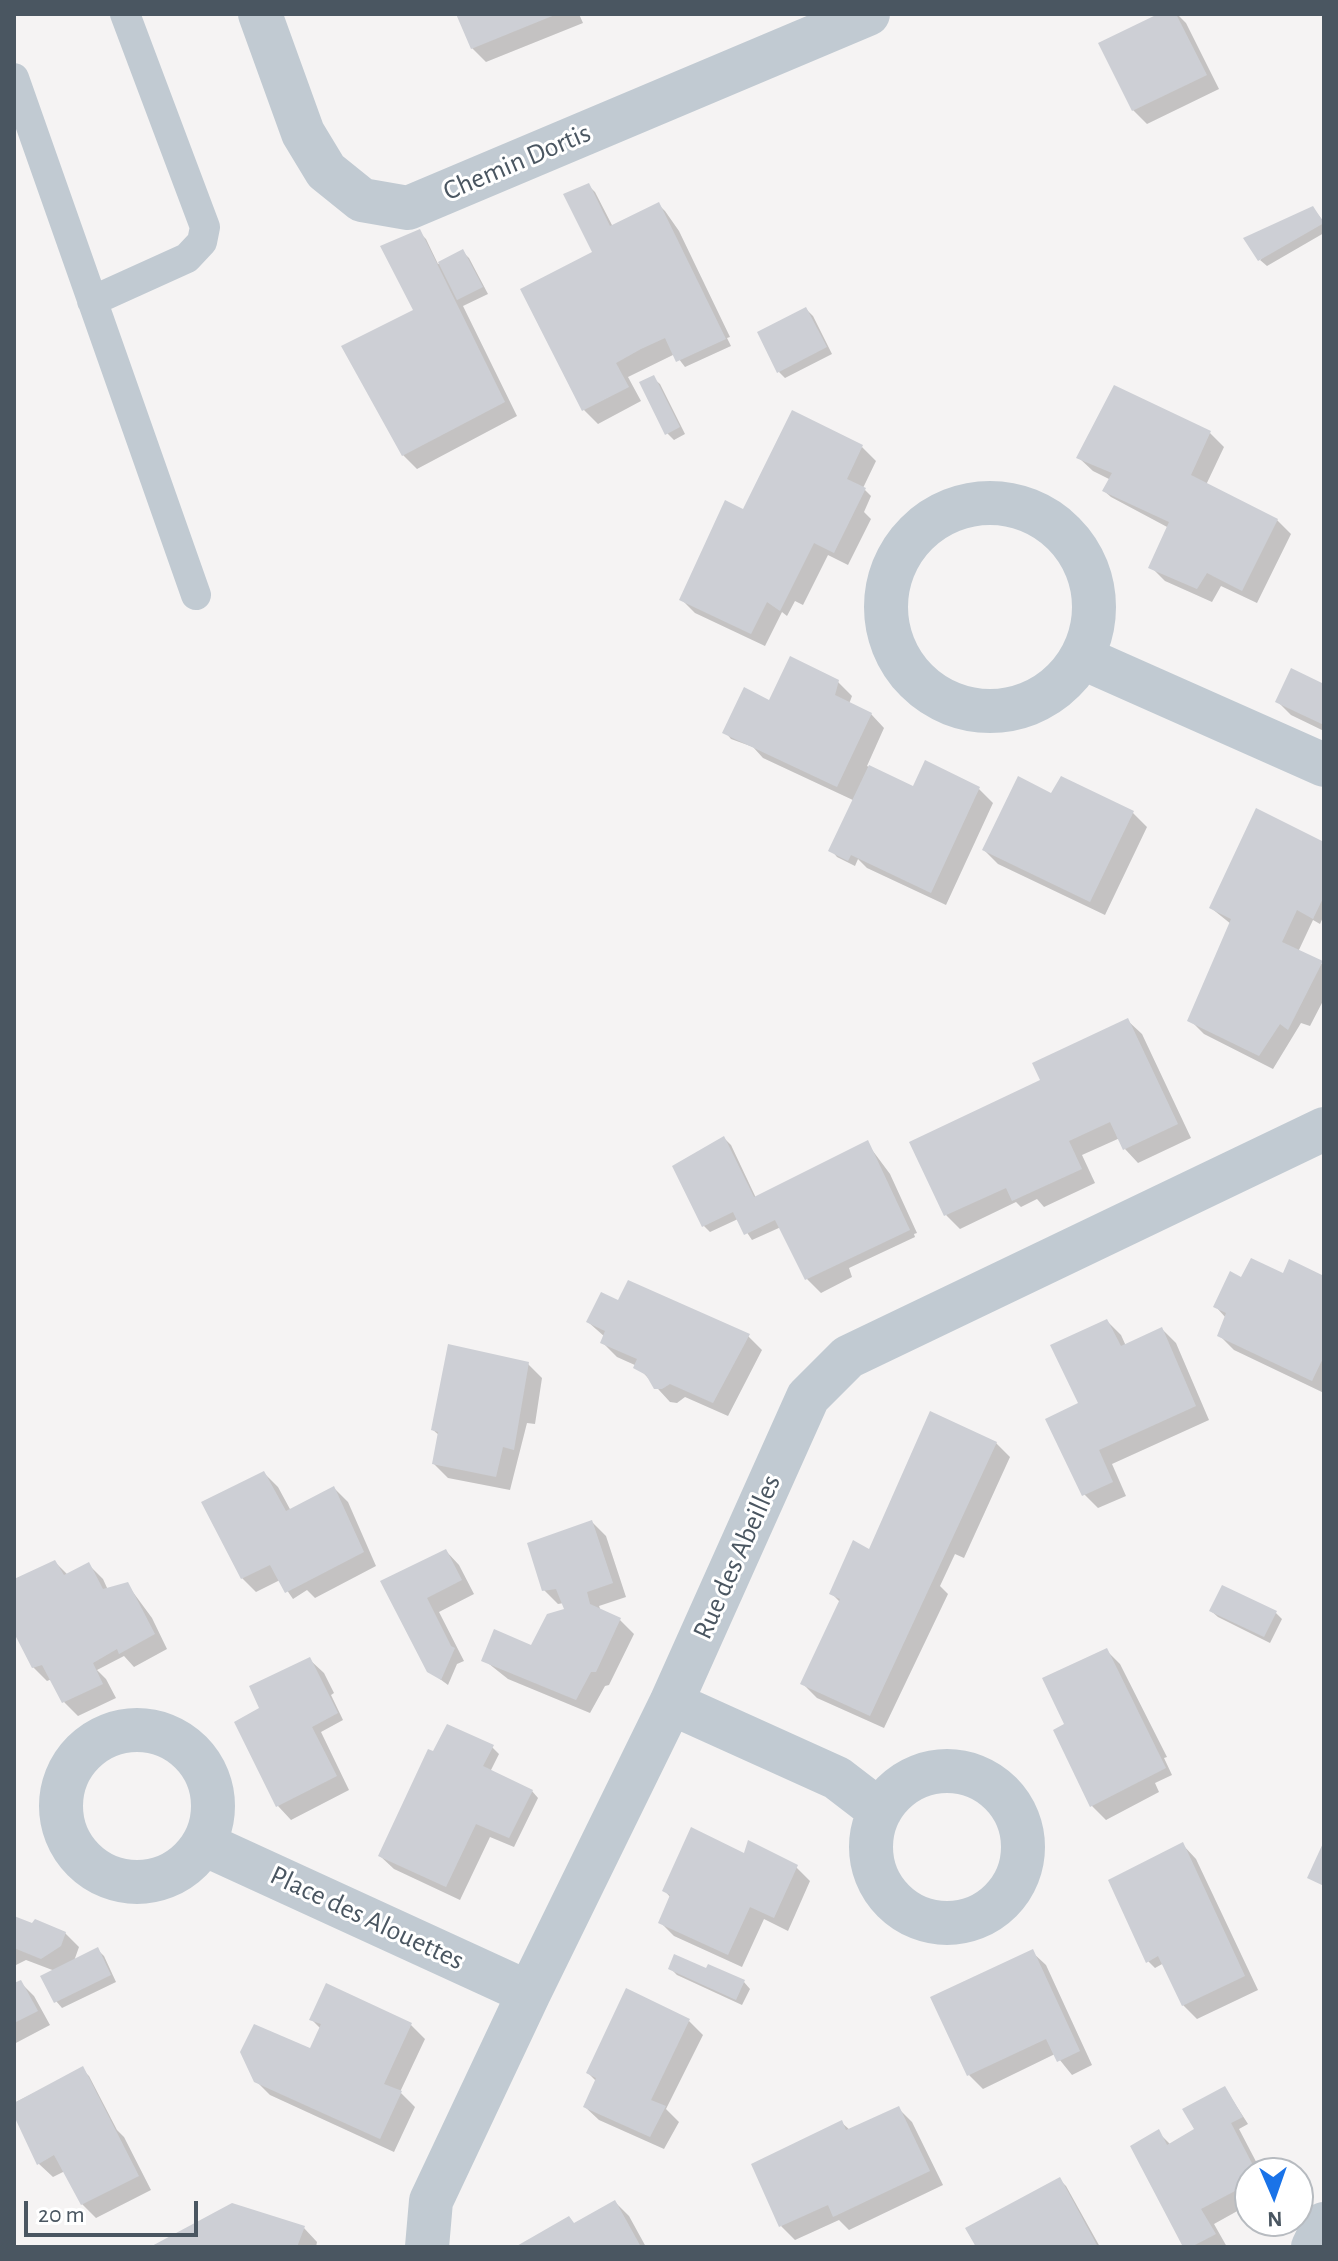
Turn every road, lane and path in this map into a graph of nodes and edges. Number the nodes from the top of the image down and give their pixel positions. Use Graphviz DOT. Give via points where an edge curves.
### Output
graph roads {
  1 [pos="125,14"];
  2 [pos="260,14"];
  3 [pos="868,14"];
  4 [pos="14,78"];
  5 [pos="92,301"];
  6 [pos="196,595"];
  7 [pos="1083,658"];
  8 [pos="1324,765"];
  9 [pos="1324,1129"];
  10 [pos="671,1703"];
  11 [pos="880,1811"];
  12 [pos="204,1844"];
  13 [pos="529,1993"];
  14 [pos="1324,2224"];
  15 [pos="427,2247"];
  16 [pos="1313,2247"];
  1 -- 5 [label="lane" via="205,227 202,242 187,258"];
  2 -- 3 [label="street, Chemin Dortis" via="303,133 326,171 362,200 408,208"];
  4 -- 5 [label="lane"];
  5 -- 6 [label="lane"];
  7 -- 7 [label="street" via="1095,618 1091,576 1071,539 1038,514 998,502 957,508 921,527 897,559 885,598 890,639 909,675 941,700 979,712 1020,708 1056,689"];
  7 -- 8 [label="street"];
  9 -- 10 [label="street, Rue des Abeilles" via="848,1357 808,1397"];
  10 -- 11 [label="street" via="837,1778"];
  10 -- 13 [label="street, Rue des Abeilles"];
  12 -- 13 [label="street, Place des Alouettes"];
  13 -- 15 [label="street, Rue des Abeilles" via="431,2201"];
  14 -- 16 [label="street"];
}
